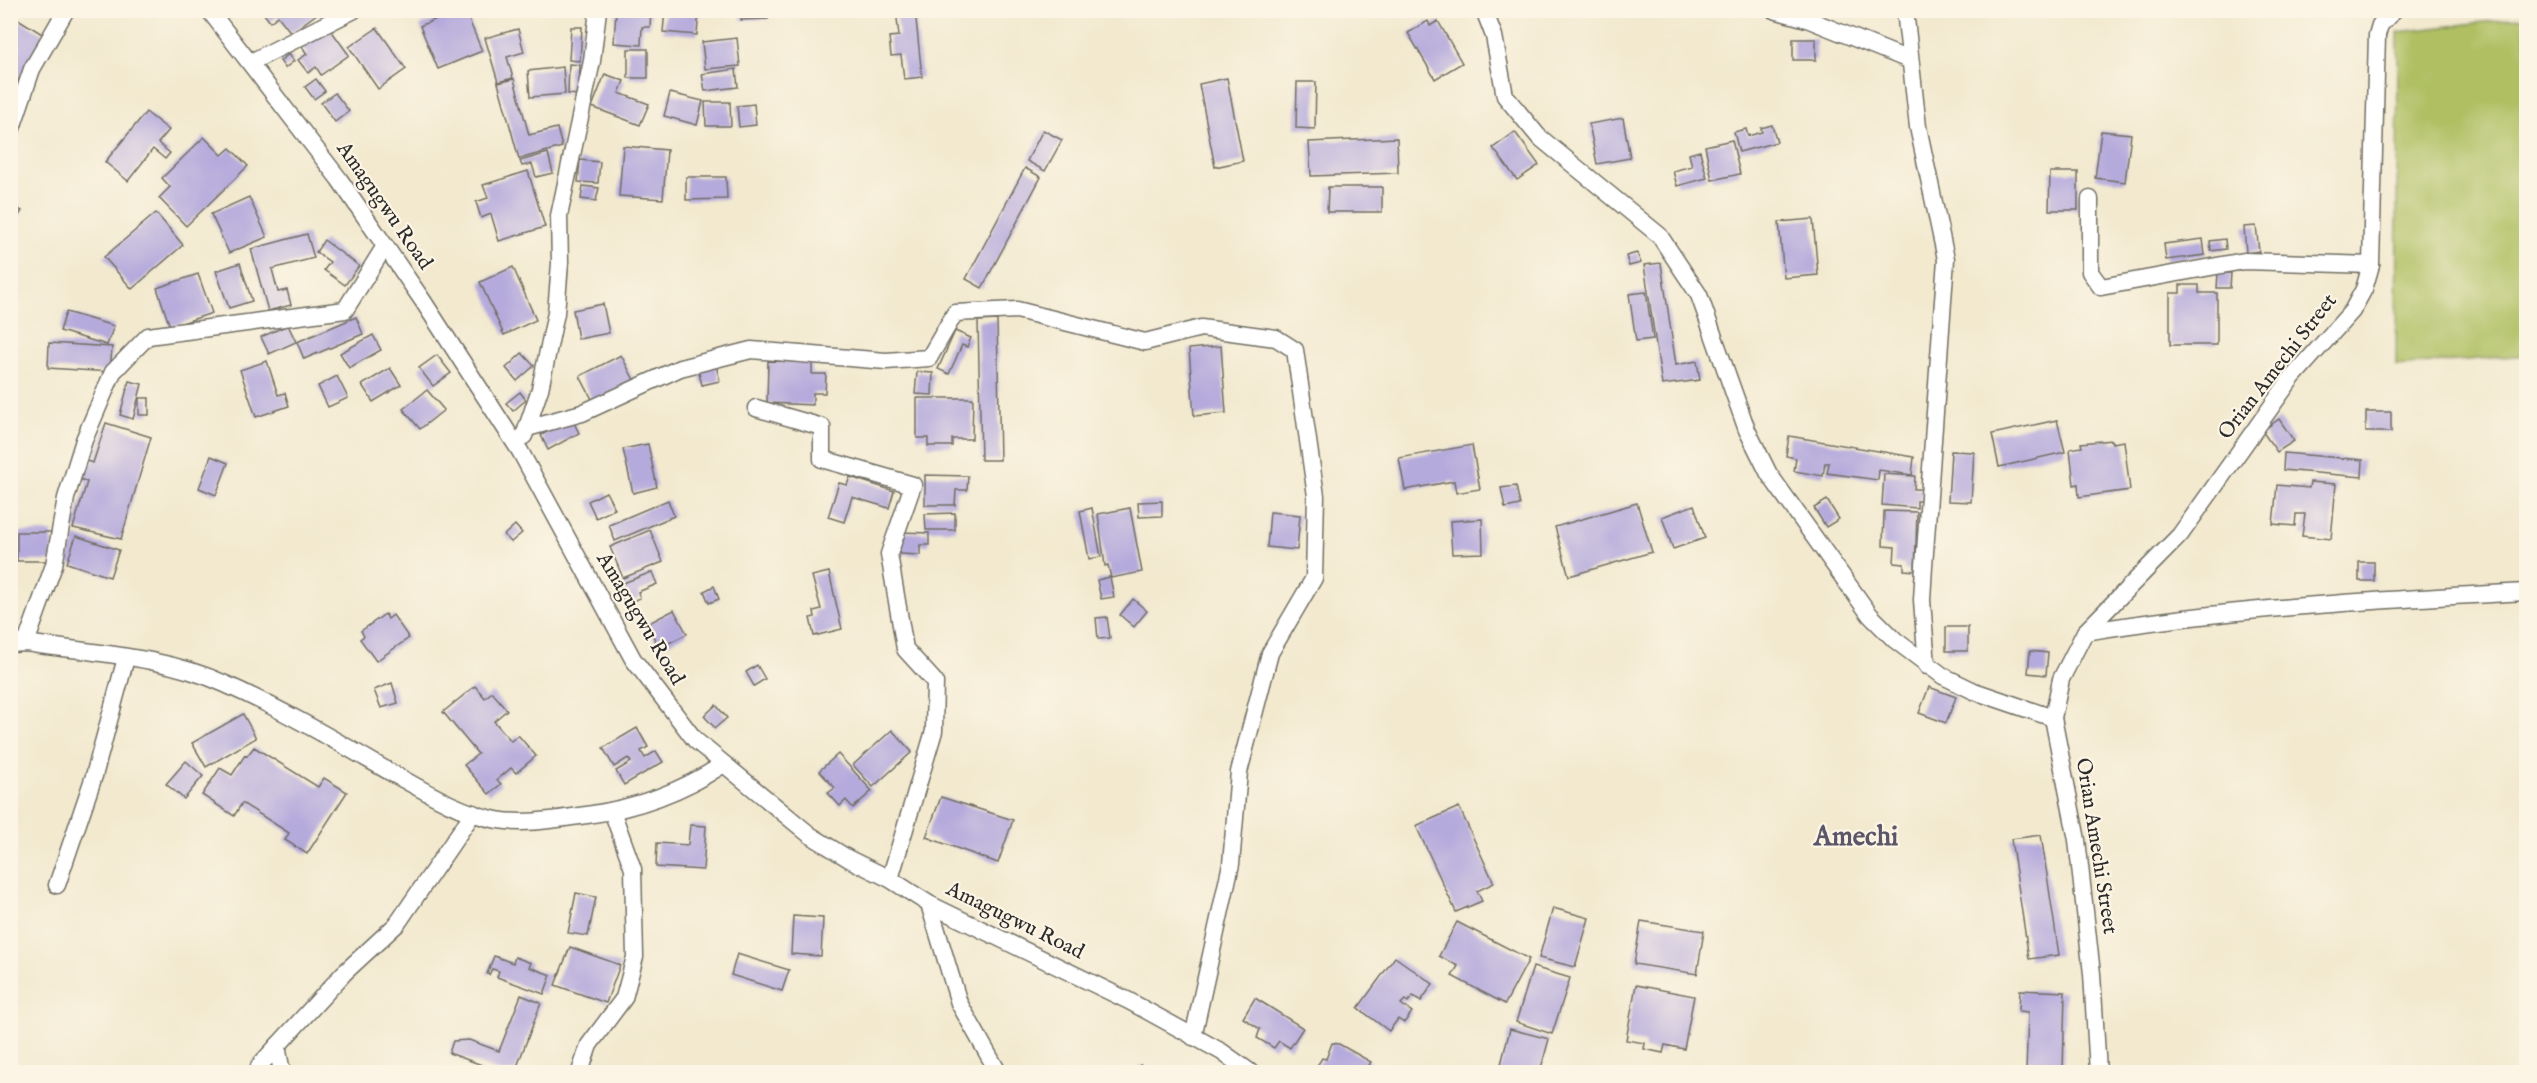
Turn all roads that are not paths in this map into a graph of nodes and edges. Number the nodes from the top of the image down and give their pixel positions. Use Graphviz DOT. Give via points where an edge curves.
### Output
graph roads {
  1 [pos="66,10"];
  2 [pos="209,10"];
  3 [pos="354,10"];
  4 [pos="598,10"];
  5 [pos="1484,10"];
  6 [pos="1774,10"];
  7 [pos="1905,10"];
  8 [pos="2394,10"];
  9 [pos="1909,60"];
  10 [pos="251,62"];
  11 [pos="10,134"];
  12 [pos="2090,199"];
  13 [pos="385,246"];
  14 [pos="2371,265"];
  15 [pos="756,408"];
  16 [pos="527,428"];
  17 [pos="519,451"];
  18 [pos="2526,592"];
  19 [pos="2085,632"];
  20 [pos="18,643"];
  21 [pos="126,658"];
  22 [pos="1927,666"];
  23 [pos="2053,718"];
  24 [pos="722,765"];
  25 [pos="612,811"];
  26 [pos="472,813"];
  27 [pos="890,879"];
  28 [pos="57,885"];
  29 [pos="929,904"];
  30 [pos="1193,1037"];
  31 [pos="277,1046"];
  32 [pos="259,1066"];
  33 [pos="282,1072"];
  34 [pos="580,1072"];
  35 [pos="998,1072"];
  36 [pos="1250,1072"];
  37 [pos="2098,1072"];
  1 -- 11 [label="street" via="32,69"];
  2 -- 10 [label="street, Amagugwu Road"];
  3 -- 10 [label="street"];
  4 -- 16 [label="street" via="592,61 559,216 556,314"];
  5 -- 22 [label="street" via="1494,36 1505,96 1538,136 1659,235 1699,295 1748,430 1769,474 1870,615"];
  6 -- 9 [label="street" via="1807,19"];
  7 -- 9 [label="street"];
  8 -- 14 [label="street, Orian Amechi Street" via="2380,25 2378,35"];
  9 -- 22 [label="street" via="1918,127 1946,259 1925,546"];
  10 -- 13 [label="street, Amagugwu Road"];
  12 -- 14 [label="street" via="2090,272 2101,287 2244,261"];
  13 -- 17 [label="street, Amagugwu Road"];
  13 -- 20 [label="street" via="345,310 148,336 113,372 84,440 66,498 54,565"];
  14 -- 19 [label="street, Orian Amechi Street" via="2352,311 2291,379 2180,535"];
  15 -- 27 [label="street" via="822,427 822,459 913,485 889,555 905,649 935,682 934,731"];
  16 -- 17 [label="street"];
  16 -- 30 [label="street" via="582,413 680,368 751,350 886,361 929,358 955,314 1017,310 1145,342 1201,328 1276,338 1295,350 1316,496 1314,578 1270,653 1239,772 1231,864"];
  17 -- 24 [label="street, Amagugwu Road" via="633,659 694,740"];
  18 -- 19 [label="street" via="2351,601"];
  19 -- 23 [label="street, Orian Amechi Street" via="2061,679"];
  20 -- 21 [label="street"];
  21 -- 26 [label="street" via="195,672 225,684"];
  21 -- 28 [label="street"];
  22 -- 23 [label="street" via="1974,691"];
  23 -- 37 [label="street, Orian Amechi Street" via="2077,840"];
  24 -- 25 [label="street" via="695,783 648,803"];
  24 -- 27 [label="street, Amagugwu Road" via="810,835"];
  25 -- 26 [label="street" via="544,821 499,820"];
  25 -- 34 [label="street" via="633,869 635,957 624,998 589,1045"];
  26 -- 31 [label="street" via="397,924 344,973"];
  27 -- 29 [label="street, Amagugwu Road"];
  29 -- 30 [label="street, Amagugwu Road" via="1129,1001"];
  29 -- 35 [label="street" via="959,1003"];
  30 -- 36 [label="street, Amagugwu Road"];
  31 -- 32 [label="street"];
  31 -- 33 [label="street"];
}
